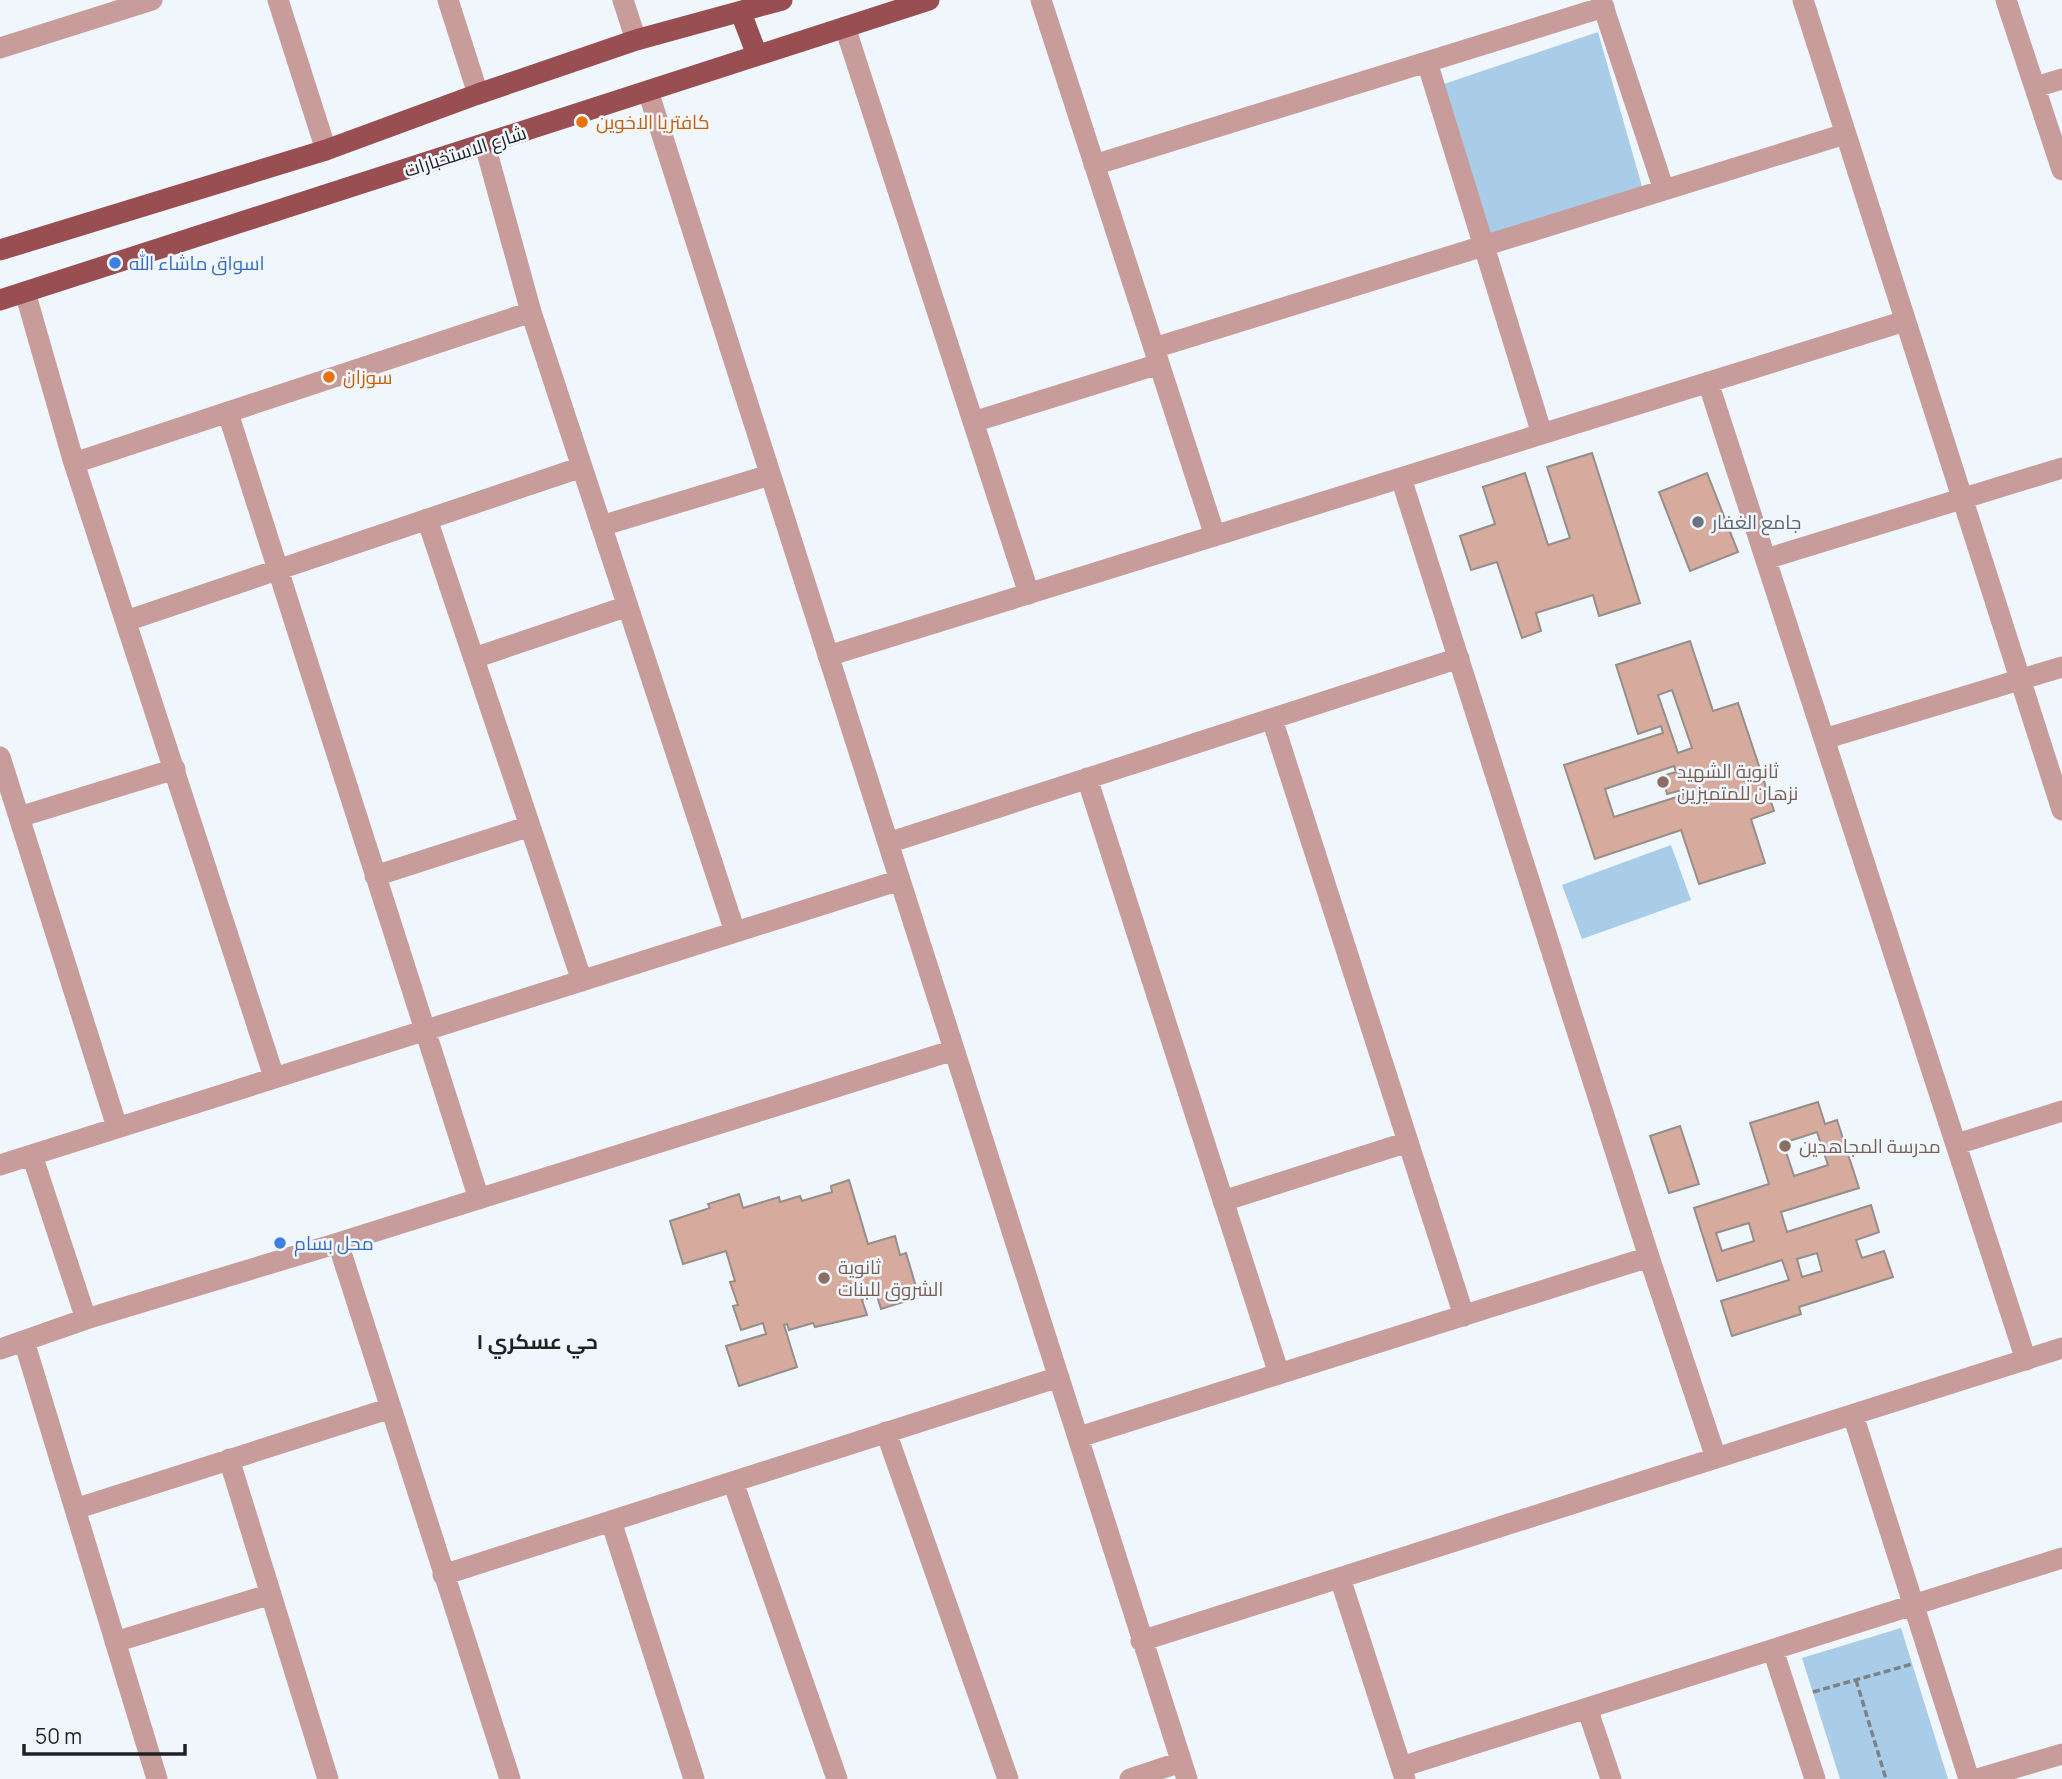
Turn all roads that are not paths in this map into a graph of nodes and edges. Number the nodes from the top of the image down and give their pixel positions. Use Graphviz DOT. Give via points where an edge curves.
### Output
graph roads {
  1 [pos="152,0"];
  2 [pos="278,0"];
  3 [pos="448,0"];
  4 [pos="623,0"];
  5 [pos="782,0"];
  6 [pos="929,0"];
  7 [pos="1041,0"];
  8 [pos="1802,0"];
  9 [pos="2006,0"];
  10 [pos="122,4"];
  11 [pos="1602,4"];
  12 [pos="741,13"];
  13 [pos="845,27"];
  14 [pos="636,40"];
  15 [pos="0,48"];
  16 [pos="757,55"];
  17 [pos="1427,62"];
  18 [pos="2062,79"];
  19 [pos="2035,87"];
  20 [pos="648,91"];
  21 [pos="478,94"];
  22 [pos="1846,134"];
  23 [pos="485,145"];
  24 [pos="326,150"];
  25 [pos="1094,164"];
  26 [pos="2062,170"];
  27 [pos="1664,190"];
  28 [pos="1484,246"];
  29 [pos="0,250"];
  30 [pos="25,292"];
  31 [pos="0,300"];
  32 [pos="531,312"];
  33 [pos="1905,321"];
  34 [pos="1156,356"];
  35 [pos="1708,382"];
  36 [pos="228,413"];
  37 [pos="973,422"];
  38 [pos="1542,434"];
  39 [pos="74,463"];
  40 [pos="582,467"];
  41 [pos="2062,468"];
  42 [pos="770,475"];
  43 [pos="1401,478"];
  44 [pos="1962,499"];
  45 [pos="427,519"];
  46 [pos="601,526"];
  47 [pos="1215,536"];
  48 [pos="1766,559"];
  49 [pos="278,570"];
  50 [pos="1029,594"];
  51 [pos="628,606"];
  52 [pos="126,621"];
  53 [pos="828,656"];
  54 [pos="474,658"];
  55 [pos="1459,658"];
  56 [pos="2062,667"];
  57 [pos="2020,680"];
  58 [pos="1272,719"];
  59 [pos="1824,739"];
  60 [pos="0,757"];
  61 [pos="175,769"];
  62 [pos="1087,778"];
  63 [pos="2062,810"];
  64 [pos="19,817"];
  65 [pos="530,826"];
  66 [pos="888,843"];
  67 [pos="375,876"];
  68 [pos="900,880"];
  69 [pos="735,932"];
  70 [pos="582,981"];
  71 [pos="425,1030"];
  72 [pos="954,1050"];
  73 [pos="274,1077"];
  74 [pos="2062,1111"];
  75 [pos="117,1127"];
  76 [pos="1408,1142"];
  77 [pos="1957,1144"];
  78 [pos="32,1155"];
  79 [pos="0,1165"];
  80 [pos="479,1199"];
  81 [pos="1223,1201"];
  82 [pos="338,1243"];
  83 [pos="1649,1257"];
  84 [pos="1464,1316"];
  85 [pos="86,1319"];
  86 [pos="24,1341"];
  87 [pos="2062,1348"];
  88 [pos="0,1349"];
  89 [pos="2026,1360"];
  90 [pos="1279,1374"];
  91 [pos="1059,1377"];
  92 [pos="391,1408"];
  93 [pos="1853,1415"];
  94 [pos="886,1432"];
  95 [pos="1079,1437"];
  96 [pos="1716,1458"];
  97 [pos="229,1459"];
  98 [pos="733,1482"];
  99 [pos="75,1509"];
  100 [pos="611,1521"];
  101 [pos="2062,1558"];
  102 [pos="443,1575"];
  103 [pos="1340,1578"];
  104 [pos="271,1594"];
  105 [pos="1914,1605"];
  106 [pos="1141,1641"];
  107 [pos="115,1642"];
  108 [pos="1773,1650"];
  109 [pos="1587,1708"];
  110 [pos="2062,1754"];
  111 [pos="1184,1770"];
  112 [pos="1403,1773"];
  113 [pos="157,1779"];
  114 [pos="328,1779"];
  115 [pos="510,1779"];
  116 [pos="694,1779"];
  117 [pos="837,1779"];
  118 [pos="1008,1779"];
  119 [pos="1129,1779"];
  120 [pos="1611,1779"];
  121 [pos="1815,1779"];
  122 [pos="1969,1779"];
  123 [pos="1977,1779"];
  1 -- 10 [label="street"];
  2 -- 24 [label="street"];
  3 -- 21 [label="street"];
  4 -- 14 [label="street"];
  5 -- 12 [label="main road"];
  6 -- 13 [label="main road, شارع الاستخبارات"];
  7 -- 25 [label="street"];
  8 -- 22 [label="street"];
  9 -- 19 [label="street"];
  10 -- 15 [label="street"];
  11 -- 17 [label="street"];
  11 -- 27 [label="street"];
  12 -- 14 [label="main road"];
  12 -- 16 [label="main road"];
  13 -- 16 [label="main road, شارع الاستخبارات"];
  13 -- 37 [label="street"];
  14 -- 21 [label="main road"];
  16 -- 20 [label="main road, شارع الاستخبارات"];
  17 -- 25 [label="street"];
  17 -- 28 [label="street"];
  18 -- 19 [label="street"];
  19 -- 26 [label="street"];
  20 -- 23 [label="main road, شارع الاستخبارات"];
  20 -- 42 [label="street"];
  21 -- 24 [label="main road"];
  22 -- 27 [label="street"];
  22 -- 33 [label="street"];
  23 -- 30 [label="main road, شارع الاستخبارات"];
  23 -- 32 [label="street"];
  24 -- 29 [label="main road"];
  25 -- 34 [label="street"];
  27 -- 28 [label="street"];
  28 -- 34 [label="street"];
  28 -- 38 [label="street"];
  30 -- 31 [label="main road, شارع الاستخبارات"];
  30 -- 39 [label="street"];
  32 -- 36 [label="street"];
  32 -- 40 [label="street"];
  33 -- 35 [label="street"];
  33 -- 44 [label="street"];
  34 -- 37 [label="street"];
  34 -- 47 [label="street"];
  35 -- 38 [label="street"];
  35 -- 48 [label="street"];
  36 -- 39 [label="street"];
  36 -- 49 [label="street"];
  37 -- 50 [label="street"];
  38 -- 43 [label="street"];
  39 -- 52 [label="street"];
  40 -- 45 [label="street"];
  40 -- 46 [label="street"];
  41 -- 44 [label="street"];
  42 -- 46 [label="street"];
  42 -- 53 [label="street"];
  43 -- 47 [label="street"];
  43 -- 55 [label="street"];
  44 -- 48 [label="street"];
  44 -- 57 [label="street"];
  45 -- 49 [label="street"];
  45 -- 54 [label="street"];
  46 -- 51 [label="street"];
  47 -- 50 [label="street"];
  48 -- 59 [label="street"];
  49 -- 52 [label="street"];
  49 -- 67 [label="street"];
  50 -- 53 [label="street"];
  51 -- 54 [label="street"];
  51 -- 69 [label="street"];
  52 -- 61 [label="street"];
  53 -- 66 [label="street"];
  54 -- 65 [label="street"];
  55 -- 58 [label="street"];
  55 -- 83 [label="street"];
  56 -- 57 [label="street"];
  57 -- 59 [label="street"];
  57 -- 63 [label="street"];
  58 -- 62 [label="street"];
  58 -- 76 [label="street"];
  59 -- 77 [label="street"];
  60 -- 64 [label="street"];
  61 -- 64 [label="street"];
  61 -- 73 [label="street"];
  62 -- 66 [label="street"];
  62 -- 81 [label="street"];
  64 -- 75 [label="street"];
  65 -- 67 [label="street"];
  65 -- 70 [label="street"];
  66 -- 68 [label="street"];
  67 -- 71 [label="street"];
  68 -- 69 [label="street"];
  68 -- 72 [label="street"];
  69 -- 70 [label="street"];
  70 -- 71 [label="street"];
  71 -- 73 [label="street"];
  71 -- 80 [label="street"];
  72 -- 80 [label="street"];
  72 -- 91 [label="street"];
  73 -- 75 [label="street"];
  74 -- 77 [label="street"];
  75 -- 78 [label="street"];
  76 -- 81 [label="street"];
  76 -- 84 [label="street"];
  77 -- 89 [label="street"];
  78 -- 79 [label="street"];
  78 -- 85 [label="street"];
  80 -- 82 [label="street"];
  81 -- 90 [label="street"];
  82 -- 85 [label="street"];
  82 -- 92 [label="street"];
  83 -- 84 [label="street"];
  83 -- 96 [label="street"];
  84 -- 90 [label="street"];
  85 -- 86 [label="street"];
  86 -- 88 [label="street"];
  86 -- 99 [label="street"];
  87 -- 89 [label="street"];
  89 -- 93 [label="street"];
  90 -- 95 [label="street"];
  91 -- 94 [label="street"];
  91 -- 95 [label="street"];
  92 -- 97 [label="street"];
  92 -- 102 [label="street"];
  93 -- 96 [label="street"];
  93 -- 105 [label="street"];
  94 -- 98 [label="street"];
  94 -- 118 [label="street"];
  95 -- 106 [label="street"];
  96 -- 103 [label="street"];
  97 -- 99 [label="street"];
  97 -- 104 [label="street"];
  98 -- 100 [label="street"];
  98 -- 117 [label="street"];
  99 -- 107 [label="street"];
  100 -- 102 [label="street"];
  100 -- 116 [label="street"];
  101 -- 105 [label="street"];
  102 -- 115 [label="street"];
  103 -- 106 [label="street"];
  103 -- 112 [label="street"];
  104 -- 107 [label="street"];
  104 -- 114 [label="street"];
  105 -- 108 [label="street"];
  105 -- 122 [label="street"];
  106 -- 111 [label="street"];
  107 -- 113 [label="street"];
  108 -- 109 [label="street"];
  108 -- 121 [label="street"];
  109 -- 112 [label="street"];
  109 -- 120 [label="street"];
  110 -- 123 [label="street"];
  111 -- 119 [label="street"];
}
